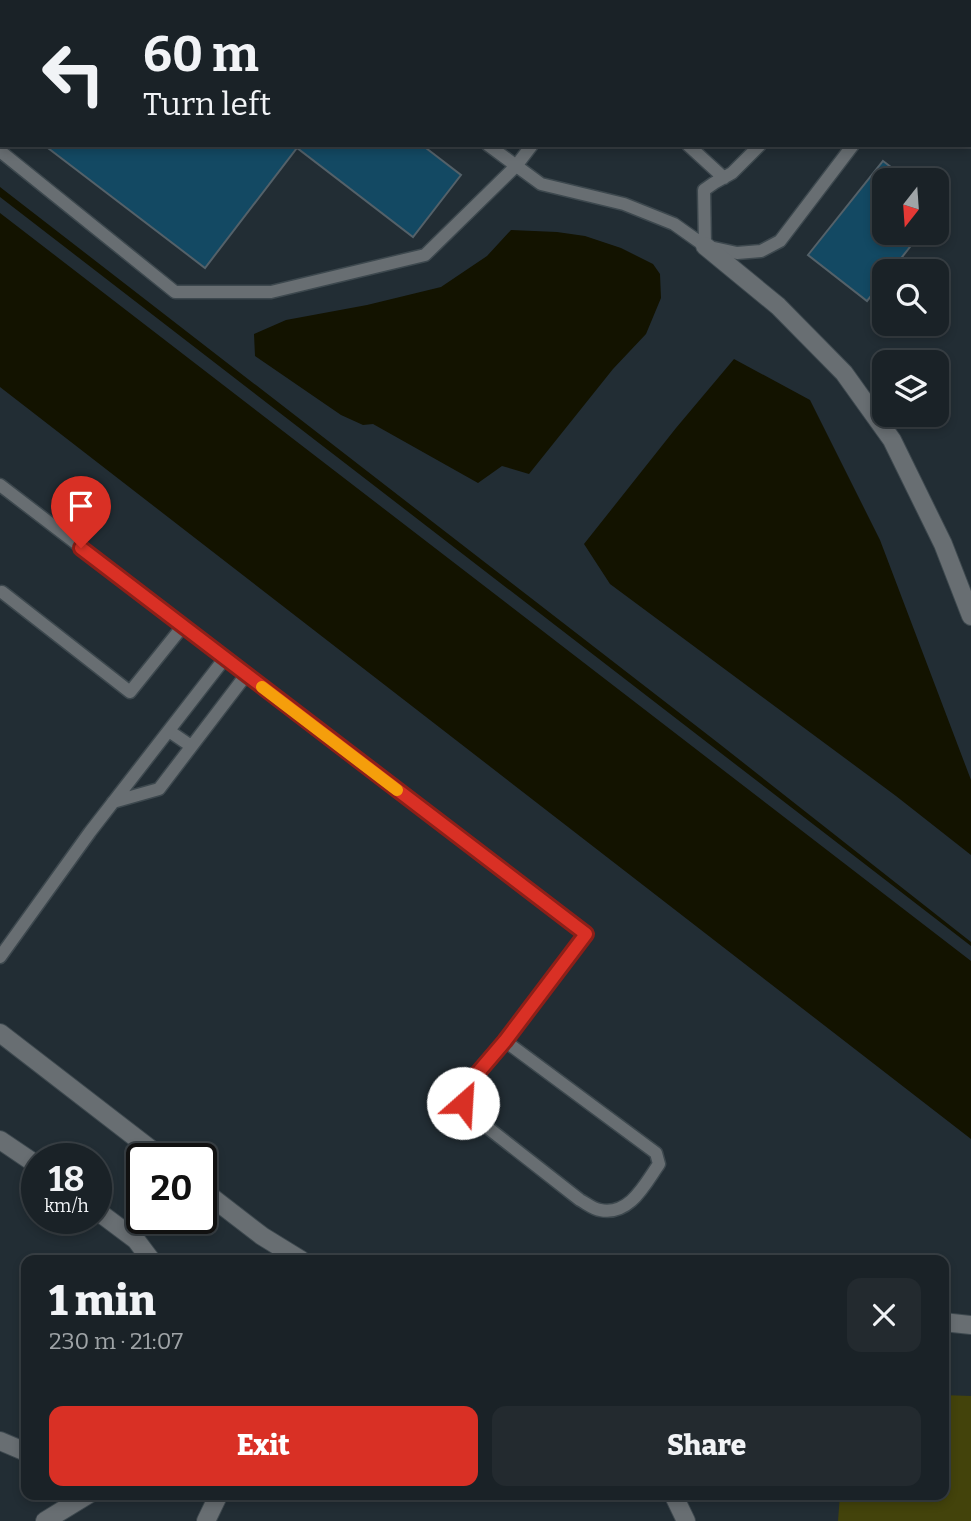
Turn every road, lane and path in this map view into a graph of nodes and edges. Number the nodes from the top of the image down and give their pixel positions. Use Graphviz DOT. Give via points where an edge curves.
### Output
graph roads {
  1 [pos="491,147"];
  2 [pos="530,147"];
  3 [pos="690,147"];
  4 [pos="758,147"];
  5 [pos="851,147"];
  6 [pos="0,151"];
  7 [pos="516,166"];
  8 [pos="724,178"];
  9 [pos="705,246"];
  10 [pos="0,485"];
  11 [pos="2,592"];
  12 [pos="970,610"];
  13 [pos="183,626"];
  14 [pos="225,658"];
  15 [pos="246,675"];
  16 [pos="169,731"];
  17 [pos="191,746"];
  18 [pos="113,803"];
  19 [pos="0,957"];
  20 [pos="0,1033"];
  21 [pos="505,1041"];
  22 [pos="0,1140"];
  23 [pos="143,1143"];
  24 [pos="21,1154"];
  25 [pos="217,1201"];
  26 [pos="112,1222"];
  27 [pos="147,1255"];
  28 [pos="292,1255"];
  29 [pos="949,1323"];
  30 [pos="971,1325"];
  31 [pos="0,1441"];
  32 [pos="21,1450"];
  33 [pos="79,1500"];
  34 [pos="216,1500"];
  35 [pos="676,1500"];
  36 [pos="45,1521"];
  37 [pos="206,1521"];
  38 [pos="686,1521"];
  1 -- 7 [label="lane"];
  2 -- 7 [label="lane"];
  3 -- 8 [label="lane"];
  4 -- 8 [label="lane"];
  5 -- 9 [label="lane" via="780,241 761,250 737,253"];
  6 -- 7 [label="lane" via="175,292 271,292 425,255"];
  7 -- 9 [label="lane" via="541,184 624,204 674,224"];
  8 -- 9 [label="lane" via="704,190"];
  9 -- 12 [label="street" via="778,306 844,373 892,440"];
  10 -- 13 [label="lane"];
  11 -- 13 [label="lane" via="130,692"];
  13 -- 14 [label="lane"];
  14 -- 15 [label="lane"];
  14 -- 16 [label="lane"];
  15 -- 17 [label="lane"];
  15 -- 21 [label="lane" via="586,934"];
  16 -- 17 [label="lane"];
  16 -- 18 [label="lane"];
  17 -- 18 [label="lane" via="159,789"];
  18 -- 19 [label="lane"];
  20 -- 23 [label="street"];
  21 -- 21 [label="lane" via="656,1153 659,1164 620,1210 598,1210 580,1200 469,1113 463,1103 465,1089"];
  22 -- 24 [label="street"];
  25 -- 28 [label="street"];
  26 -- 27 [label="street"];
  29 -- 30 [label="street"];
  31 -- 32 [label="street"];
  33 -- 36 [label="street"];
  34 -- 37 [label="street"];
  35 -- 38 [label="street"];
}
